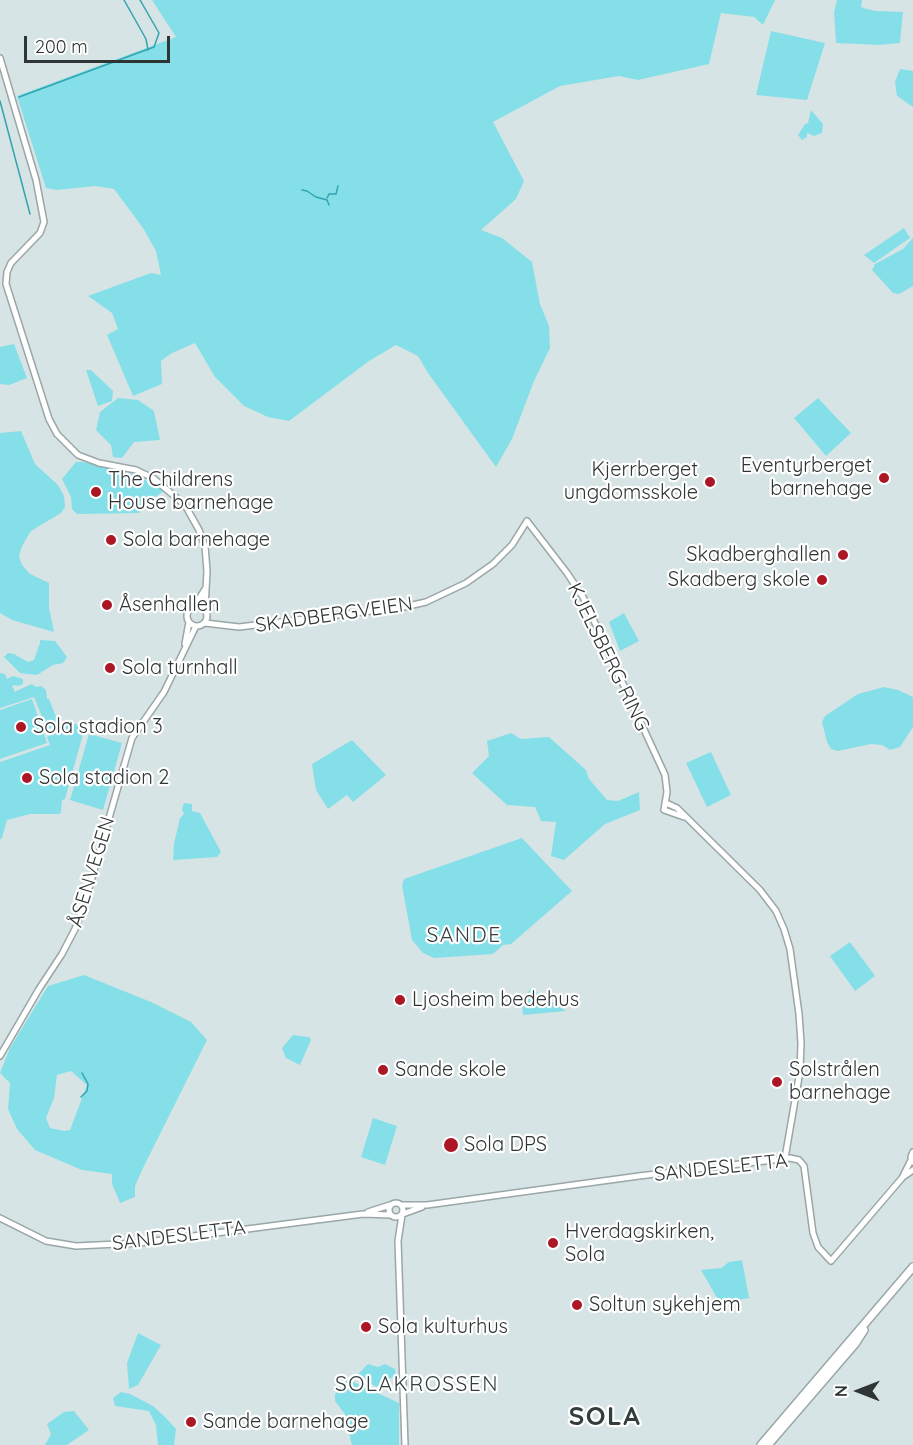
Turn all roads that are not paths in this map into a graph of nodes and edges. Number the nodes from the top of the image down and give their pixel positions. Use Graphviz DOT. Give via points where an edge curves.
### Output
graph roads {
  1 [pos="0,58"];
  2 [pos="527,521"];
  3 [pos="206,588"];
  4 [pos="195,605"];
  5 [pos="205,608"];
  6 [pos="208,615"];
  7 [pos="189,622"];
  8 [pos="204,623"];
  9 [pos="218,625"];
  10 [pos="196,626"];
  11 [pos="184,649"];
  12 [pos="666,803"];
  13 [pos="684,817"];
  14 [pos="0,1056"];
  15 [pos="913,1152"];
  16 [pos="784,1158"];
  17 [pos="912,1162"];
  18 [pos="913,1170"];
  19 [pos="902,1178"];
  20 [pos="391,1204"];
  21 [pos="402,1205"];
  22 [pos="426,1205"];
  23 [pos="363,1214"];
  24 [pos="402,1214"];
  25 [pos="392,1215"];
  26 [pos="0,1218"];
  27 [pos="398,1241"];
  28 [pos="913,1267"];
  29 [pos="913,1274"];
  30 [pos="405,1445"];
  31 [pos="760,1445"];
  32 [pos="768,1445"];
  1 -- 3 [label="street" via="36,180 44,222 40,233 11,263 6,284 49,419 57,434 78,455 144,473 182,501 202,539 207,562"];
  2 -- 9 [label="street, SKADBERGVEIEN" via="512,545 493,564 466,583 426,602 239,627"];
  2 -- 12 [label="street, KJELSBERG RING" via="583,597 665,775"];
  3 -- 4 [label="street, ÅSENVEGEN"];
  3 -- 5 [label="street"];
  4 -- 5 [label="street"];
  4 -- 7 [label="street, ÅSENVEGEN" via="187,612"];
  5 -- 6 [label="street"];
  6 -- 8 [label="street"];
  6 -- 9 [label="street"];
  7 -- 10 [label="street"];
  7 -- 11 [label="street, ÅSENVEGEN"];
  8 -- 9 [label="street, SKADBERGVEIEN"];
  8 -- 10 [label="street"];
  10 -- 11 [label="street, ÅSENVEGEN"];
  11 -- 14 [label="street, ÅSENVEGEN" via="164,692 132,738 75,929"];
  12 -- 13 [label="street, KJELSBERG RING"];
  12 -- 13 [label="street, KJELSBERG RING" via="664,810"];
  13 -- 16 [label="street, KJELSBERG RING" via="763,893 788,939 801,1051"];
  15 -- 17 [label="street, SANDESLETTA"];
  16 -- 19 [label="street, SANDESLETTA" via="799,1160 804,1166 813,1233 831,1261"];
  16 -- 22 [label="street, SANDESLETTA"];
  17 -- 19 [label="street, SANDESLETTA"];
  18 -- 19 [label="street, SANDESLETTA"];
  20 -- 21 [label="street, SANDESLETTA"];
  20 -- 23 [label="street, SANDESLETTA"];
  20 -- 25 [label="street"];
  21 -- 22 [label="street, SANDESLETTA"];
  21 -- 24 [label="street"];
  22 -- 24 [label="street, SANDESLETTA"];
  23 -- 25 [label="street, SANDESLETTA"];
  23 -- 26 [label="street, SANDESLETTA" via="139,1243 76,1246 46,1241"];
  24 -- 25 [label="street, SANDESLETTA"];
  24 -- 27 [label="street"];
  25 -- 27 [label="street"];
  27 -- 30 [label="street"];
  28 -- 31 [label="main road"];
  29 -- 32 [label="main road"];
}
